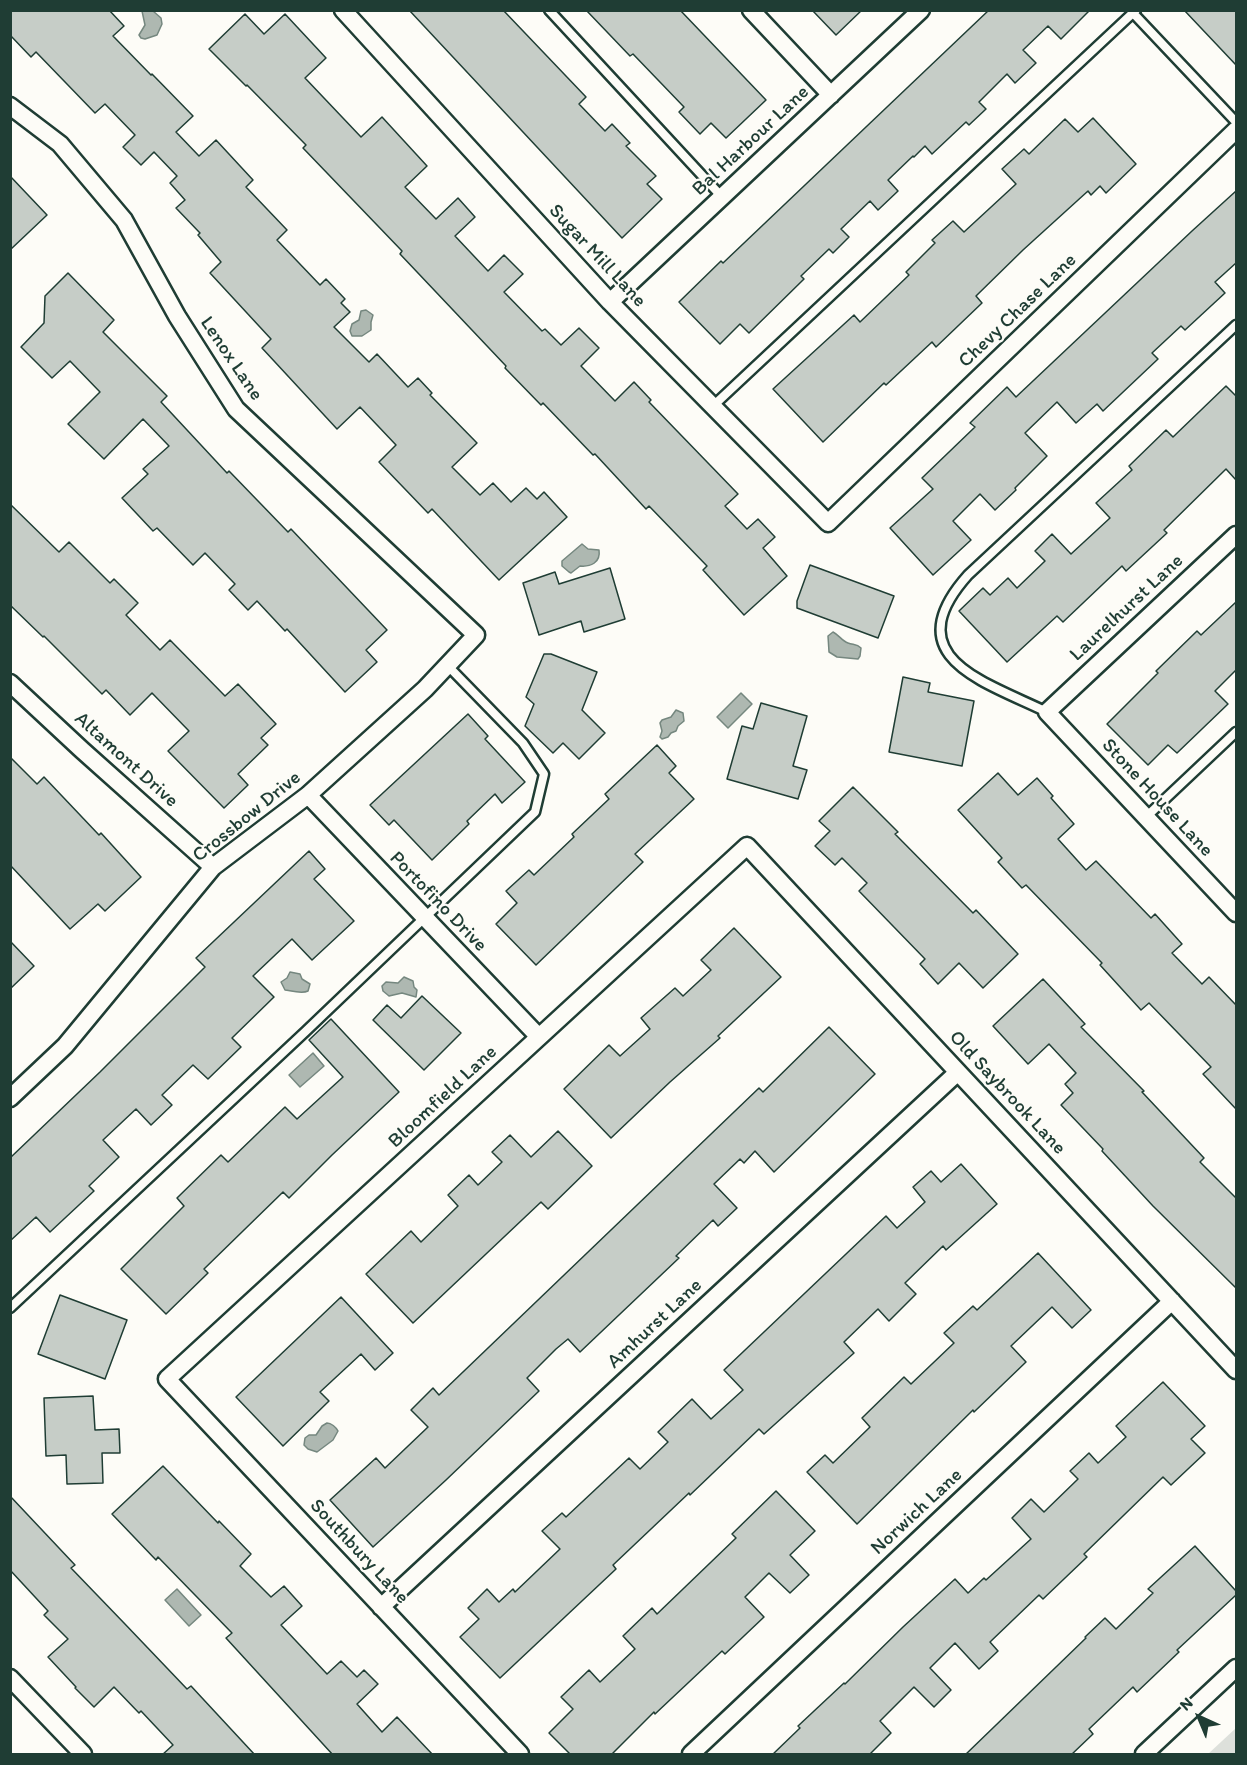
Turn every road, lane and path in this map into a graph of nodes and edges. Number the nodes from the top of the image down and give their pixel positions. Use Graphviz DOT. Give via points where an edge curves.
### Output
graph roads {
  1 [pos="343,10"];
  2 [pos="549,10"];
  3 [pos="751,10"];
  4 [pos="921,10"];
  5 [pos="1134,12"];
  6 [pos="831,94"];
  7 [pos="10,106"];
  8 [pos="1236,122"];
  9 [pos="1236,130"];
  10 [pos="722,197"];
  11 [pos="610,302"];
  12 [pos="1236,325"];
  13 [pos="713,406"];
  14 [pos="828,523"];
  15 [pos="1236,535"];
  16 [pos="476,635"];
  17 [pos="448,666"];
  18 [pos="10,683"];
  19 [pos="1047,712"];
  20 [pos="1236,732"];
  21 [pos="308,795"];
  22 [pos="1146,817"];
  23 [pos="747,846"];
  24 [pos="213,867"];
  25 [pos="1236,913"];
  26 [pos="424,917"];
  27 [pos="539,1037"];
  28 [pos="958,1072"];
  29 [pos="10,1098"];
  30 [pos="1172,1301"];
  31 [pos="10,1308"];
  32 [pos="1236,1370"];
  33 [pos="167,1379"];
  34 [pos="381,1607"];
  35 [pos="1236,1668"];
  36 [pos="10,1678"];
  37 [pos="83,1755"];
  38 [pos="520,1755"];
  39 [pos="691,1755"];
  40 [pos="1144,1755"];
  1 -- 11 [label="street, Sugar Mill Lane"];
  2 -- 10 [label="lane"];
  3 -- 6 [label="street"];
  4 -- 6 [label="street, Bal Harbour Lane"];
  5 -- 8 [label="lane"];
  5 -- 13 [label="lane"];
  6 -- 10 [label="street, Bal Harbour Lane"];
  7 -- 16 [label="street, Lenox Lane" via="60,144 124,220 177,316 236,409"];
  9 -- 14 [label="street, Chevy Chase Lane"];
  10 -- 11 [label="street, Bal Harbour Lane"];
  11 -- 13 [label="street, Sugar Mill Lane"];
  12 -- 19 [label="lane" via="968,575 943,610 939,632 943,646 958,666"];
  13 -- 14 [label="street, Sugar Mill Lane"];
  15 -- 19 [label="street, Laurelhurst Lane"];
  16 -- 17 [label="street, Crossbow Drive"];
  17 -- 21 [label="street, Crossbow Drive"];
  17 -- 26 [label="lane" via="522,743 544,774 535,812"];
  18 -- 24 [label="street, Altamont Drive"];
  19 -- 22 [label="street, Stone House Lane"];
  20 -- 22 [label="lane"];
  21 -- 24 [label="street, Crossbow Drive"];
  21 -- 26 [label="street, Portofino Drive"];
  22 -- 25 [label="street, Stone House Lane"];
  23 -- 27 [label="street, Bloomfield Lane"];
  23 -- 28 [label="street, Old Saybrook Lane"];
  24 -- 29 [label="street, Crossbow Drive" via="65,1046"];
  26 -- 27 [label="street, Portofino Drive"];
  26 -- 31 [label="lane"];
  27 -- 33 [label="street, Bloomfield Lane"];
  28 -- 30 [label="street, Old Saybrook Lane"];
  28 -- 34 [label="street, Amhurst Lane"];
  30 -- 32 [label="street, Old Saybrook Lane"];
  30 -- 39 [label="street, Norwich Lane"];
  33 -- 34 [label="street, Southbury Lane"];
  34 -- 38 [label="street, Southbury Lane"];
  35 -- 40 [label="street"];
  36 -- 37 [label="street"];
}
